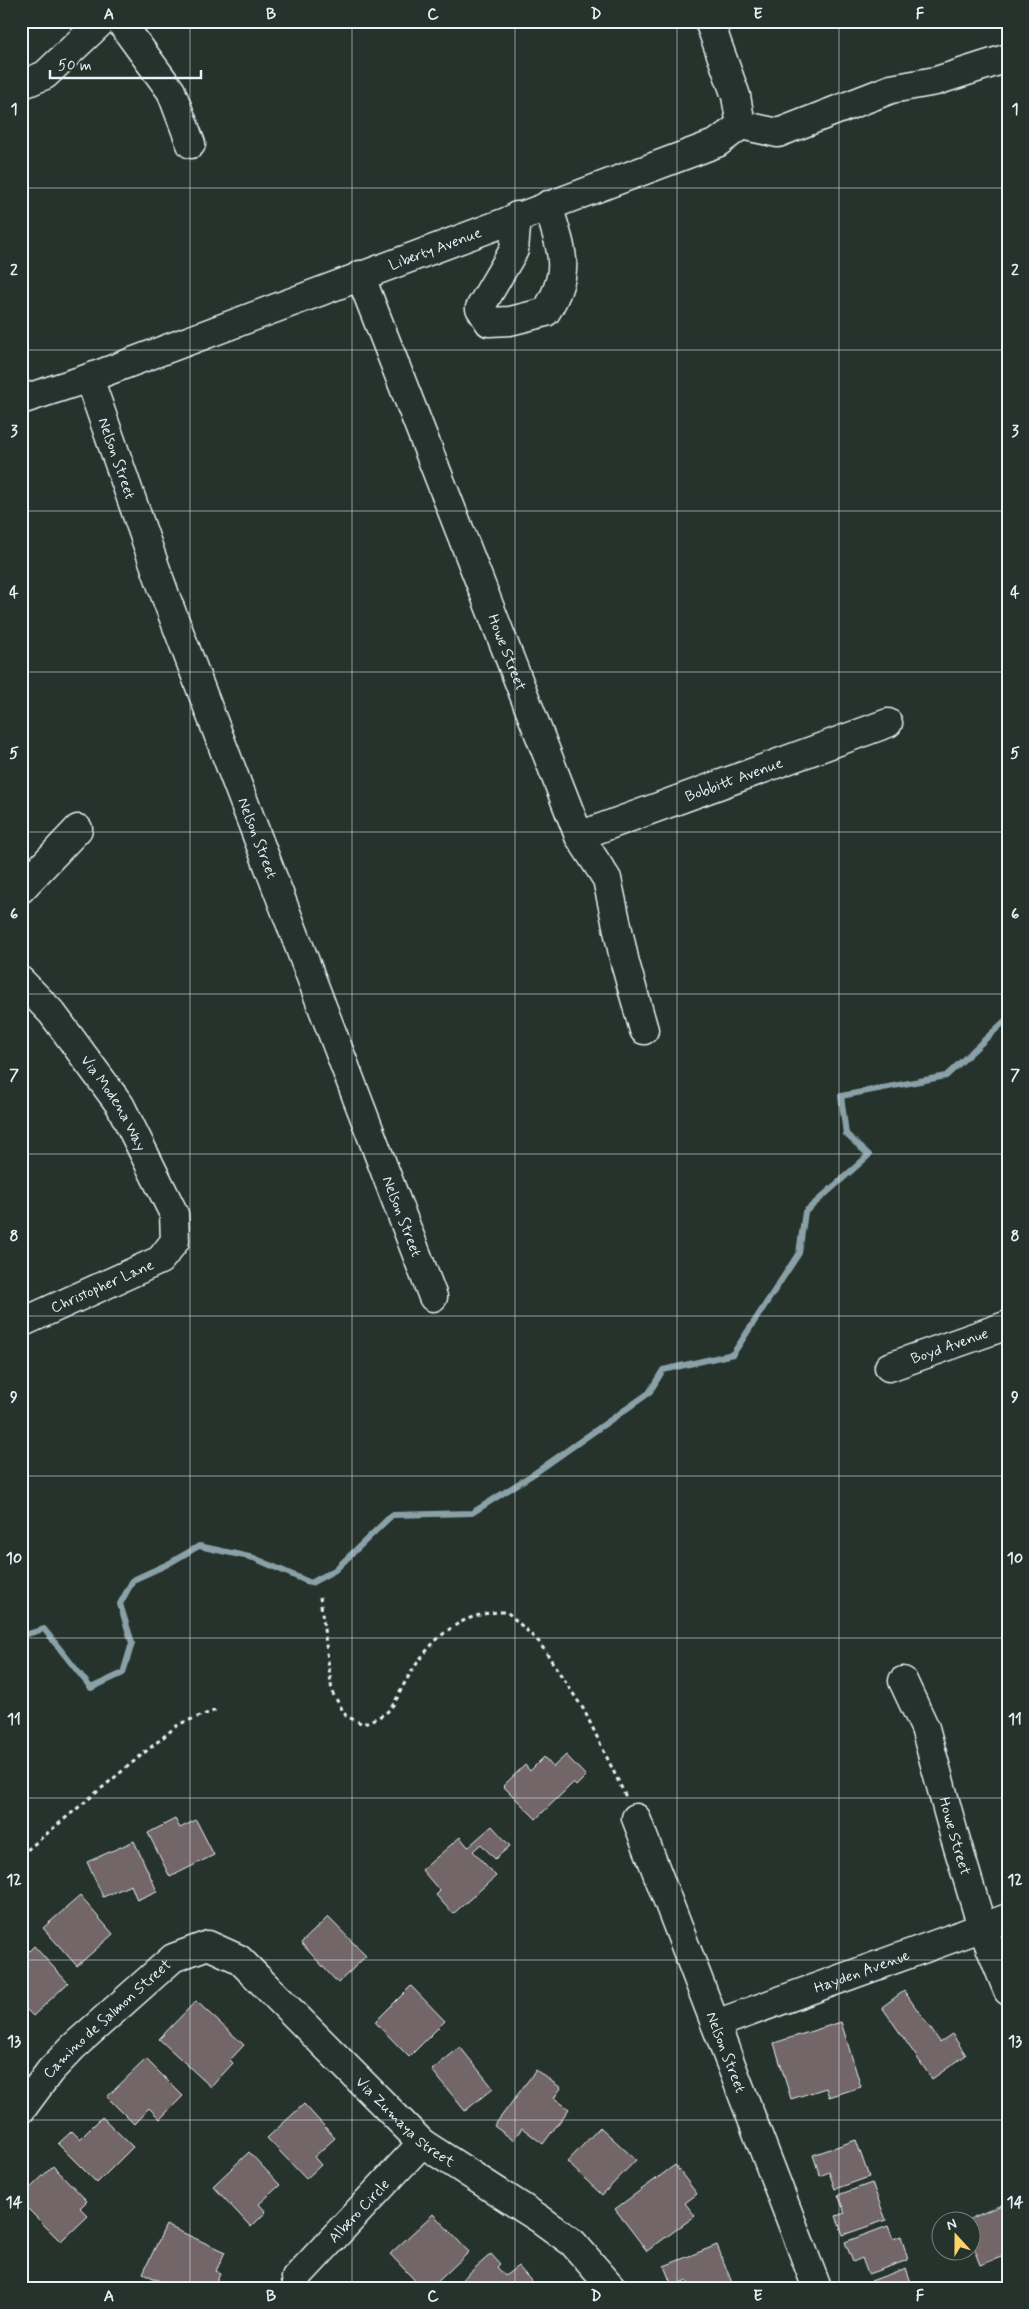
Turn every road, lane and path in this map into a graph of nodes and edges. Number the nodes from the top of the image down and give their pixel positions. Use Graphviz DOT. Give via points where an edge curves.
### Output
graph roads {
  1 [pos="102,21"];
  2 [pos="120,21"];
  3 [pos="709,21"];
  4 [pos="1008,58"];
  5 [pos="21,84"];
  6 [pos="742,125"];
  7 [pos="191,144"];
  8 [pos="548,205"];
  9 [pos="517,216"];
  10 [pos="360,275"];
  11 [pos="89,378"];
  12 [pos="21,400"];
  13 [pos="888,723"];
  14 [pos="78,828"];
  15 [pos="579,836"];
  16 [pos="21,888"];
  17 [pos="21,981"];
  18 [pos="644,1030"];
  19 [pos="175,1241"];
  20 [pos="433,1296"];
  21 [pos="21,1323"];
  22 [pos="1008,1325"];
  23 [pos="889,1367"];
  24 [pos="320,1597"];
  25 [pos="903,1682"];
  26 [pos="219,1709"];
  27 [pos="636,1818"];
  28 [pos="21,1855"];
  29 [pos="1008,1918"];
  30 [pos="982,1927"];
  31 [pos="208,1945"];
  32 [pos="1008,1991"];
  33 [pos="716,2024"];
  34 [pos="21,2110"];
  35 [pos="422,2143"];
  36 [pos="296,2278"];
  37 [pos="612,2288"];
  38 [pos="817,2288"];
  1 -- 5 [label="street" via="45,75"];
  2 -- 7 [label="street" via="172,91"];
  3 -- 6 [label="street" via="736,96"];
  4 -- 6 [label="street" via="936,81 891,89 778,133"];
  6 -- 8 [label="street, Liberty Avenue" via="717,143"];
  8 -- 9 [label="street, Liberty Avenue"];
  8 -- 9 [label="street" via="564,260 558,292 546,312 510,321 489,322 480,308 514,250"];
  9 -- 10 [label="street, Liberty Avenue"];
  10 -- 11 [label="street, Liberty Avenue"];
  10 -- 15 [label="street, Howe Street"];
  11 -- 12 [label="street, Liberty Avenue"];
  11 -- 20 [label="street, Nelson Street" via="165,595"];
  13 -- 15 [label="street, Bobbitt Avenue"];
  14 -- 16 [label="street"];
  15 -- 18 [label="street, Howe Street" via="607,880 629,980"];
  17 -- 19 [label="street, Via Modena Way" via="52,1013 120,1105 174,1214"];
  19 -- 21 [label="street, Christopher Lane" via="160,1260"];
  22 -- 23 [label="street, Boyd Avenue"];
  24 -- 27 [label="path" via="332,1692 346,1716 363,1724 388,1712 417,1662 439,1637 463,1619 491,1612 507,1612 539,1642 584,1710"];
  25 -- 30 [label="street, Howe Street" via="925,1728"];
  26 -- 28 [label="path" via="179,1724"];
  27 -- 33 [label="street, Nelson Street"];
  29 -- 30 [label="street, Hayden Avenue"];
  30 -- 32 [label="street, Howe Street"];
  30 -- 33 [label="street, Hayden Avenue"];
  31 -- 34 [label="street, Camino de Salmon Street" via="173,1958 73,2047"];
  31 -- 35 [label="street, Via Zumaya Street" via="239,1959"];
  33 -- 38 [label="street, Nelson Street"];
  35 -- 36 [label="street, Albero Circle"];
  35 -- 37 [label="street, Via Zumaya Street" via="573,2243"];
}
